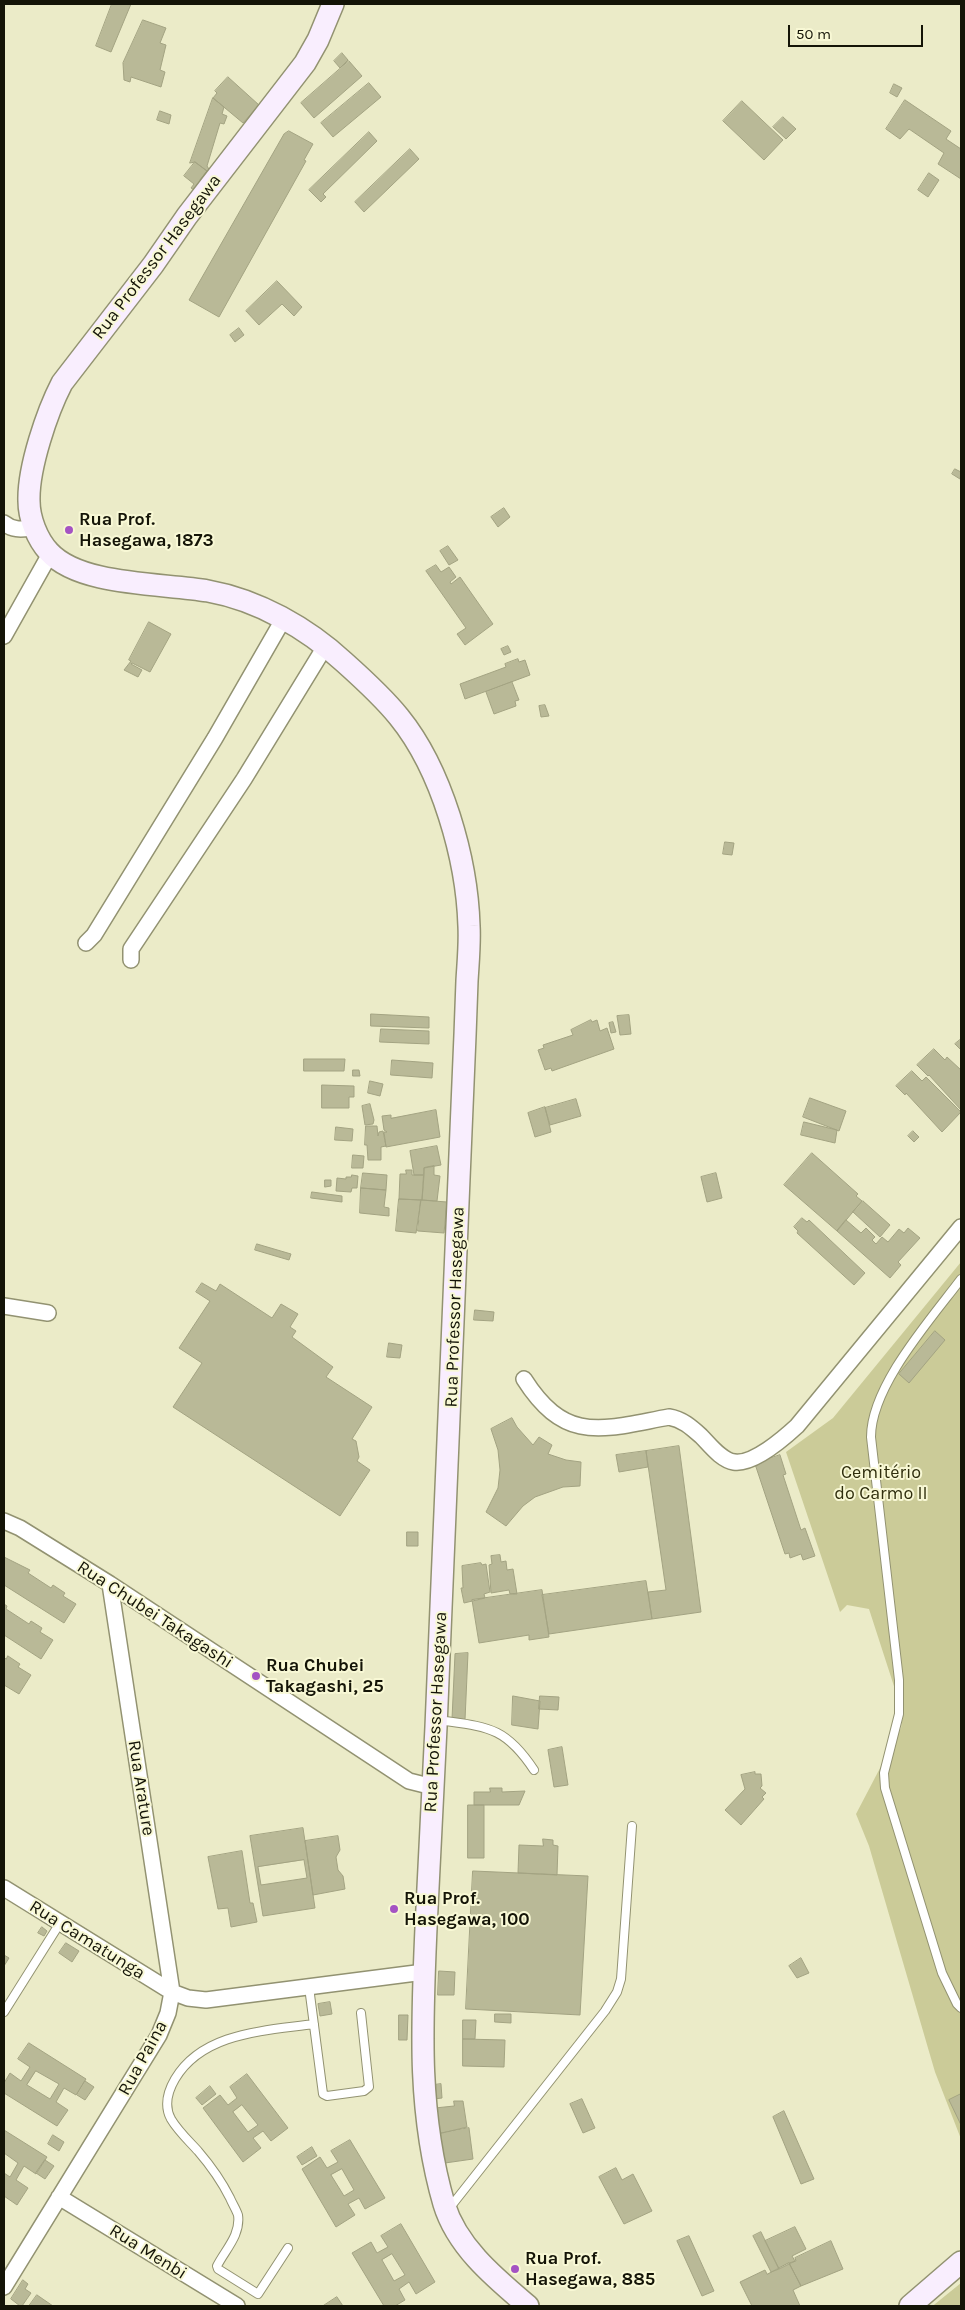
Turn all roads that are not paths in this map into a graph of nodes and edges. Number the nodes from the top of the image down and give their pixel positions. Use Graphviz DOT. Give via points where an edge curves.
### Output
graph roads {
  1 [pos="333,4"];
  2 [pos="4,523"];
  3 [pos="34,528"];
  4 [pos="50,554"];
  5 [pos="284,618"];
  6 [pos="4,636"];
  7 [pos="326,645"];
  8 [pos="86,943"];
  9 [pos="131,960"];
  10 [pos="961,1227"];
  11 [pos="961,1279"];
  12 [pos="4,1306"];
  13 [pos="48,1313"];
  14 [pos="524,1379"];
  15 [pos="4,1521"];
  16 [pos="110,1584"];
  17 [pos="436,1720"];
  18 [pos="534,1770"];
  19 [pos="433,1787"];
  20 [pos="632,1826"];
  21 [pos="4,1888"];
  22 [pos="60,1923"];
  23 [pos="424,1972"];
  24 [pos="309,1987"];
  25 [pos="172,1992"];
  26 [pos="961,2008"];
  27 [pos="4,2012"];
  28 [pos="362,2013"];
  29 [pos="314,2024"];
  30 [pos="60,2198"];
  31 [pos="446,2212"];
  32 [pos="288,2248"];
  33 [pos="961,2262"];
  34 [pos="4,2287"];
  35 [pos="237,2306"];
  36 [pos="528,2306"];
  37 [pos="910,2306"];
  1 -- 3 [label="street, Rua Professor Hasegawa" via="305,64 62,384 35,461 29,501"];
  2 -- 3 [label="street" via="18,530"];
  3 -- 4 [label="street, Rua Professor Hasegawa"];
  4 -- 5 [label="street, Rua Professor Hasegawa" via="80,573 212,592 234,597"];
  4 -- 6 [label="street"];
  5 -- 7 [label="street, Rua Professor Hasegawa"];
  5 -- 8 [label="street" via="215,738 94,935"];
  7 -- 9 [label="street" via="244,779 131,949"];
  7 -- 17 [label="street, Rua Professor Hasegawa" via="401,719 428,762 462,864 469,925"];
  10 -- 14 [label="street" via="797,1426 773,1446 743,1461 734,1462 722,1456 678,1418 604,1429 576,1425 560,1419 544,1405"];
  11 -- 26 [label="lane" via="894,1370 876,1410 871,1437 899,1680 899,1714 884,1773 885,1788 942,1974"];
  12 -- 13 [label="street"];
  15 -- 16 [label="street, Rua Chubei Takagashi"];
  16 -- 19 [label="street, Rua Chubei Takagashi" via="409,1781"];
  16 -- 25 [label="street, Rua Arature"];
  17 -- 18 [label="lane" via="486,1727 498,1732"];
  17 -- 19 [label="street, Rua Professor Hasegawa"];
  19 -- 23 [label="street, Rua Professor Hasegawa"];
  20 -- 31 [label="lane" via="621,1979 617,1992"];
  21 -- 22 [label="street, Rua Camatunga"];
  22 -- 25 [label="street, Rua Camatunga"];
  22 -- 27 [label="lane"];
  23 -- 24 [label="street"];
  23 -- 31 [label="street, Rua Professor Hasegawa" via="423,2091 430,2146"];
  24 -- 25 [label="street" via="206,2000"];
  24 -- 29 [label="lane"];
  25 -- 30 [label="street, Rua Paina" via="159,2035"];
  28 -- 29 [label="lane" via="370,2084 364,2091 323,2094"];
  29 -- 32 [label="lane" via="236,2037 197,2053 181,2069 168,2099 171,2118 212,2168 237,2213 236,2231 218,2263 218,2269 258,2294"];
  30 -- 34 [label="street, Rua Paina"];
  30 -- 35 [label="street, Rua Menbi"];
  31 -- 36 [label="street, Rua Professor Hasegawa" via="484,2268"];
  33 -- 37 [label="street"];
}
